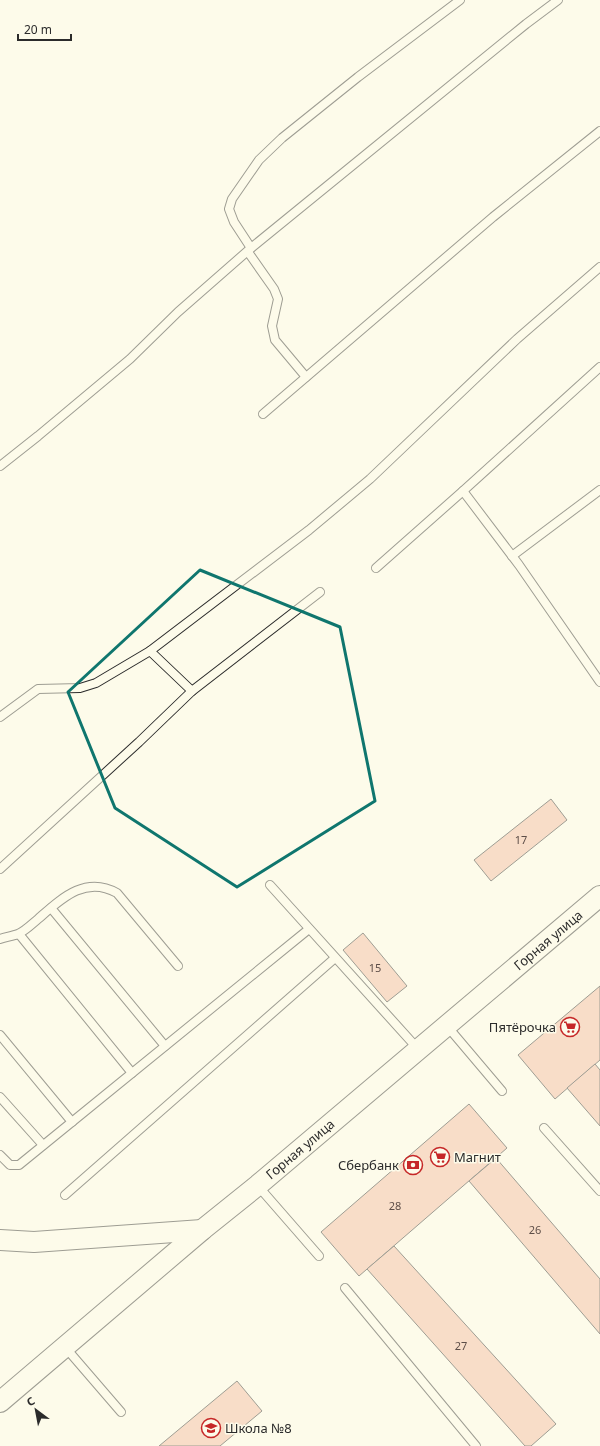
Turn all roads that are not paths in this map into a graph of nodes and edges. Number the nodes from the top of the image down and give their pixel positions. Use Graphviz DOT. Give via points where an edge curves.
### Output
graph roads {
  1 [pos="460,0"];
  2 [pos="558,0"];
  3 [pos="600,131"];
  4 [pos="250,250"];
  5 [pos="600,267"];
  6 [pos="600,368"];
  7 [pos="306,377"];
  8 [pos="263,414"];
  9 [pos="0,466"];
  10 [pos="600,490"];
  11 [pos="463,491"];
  12 [pos="512,556"];
  13 [pos="376,568"];
  14 [pos="320,592"];
  15 [pos="150,651"];
  16 [pos="600,682"];
  17 [pos="192,692"];
  18 [pos="0,718"];
  19 [pos="0,869"];
  20 [pos="270,885"];
  21 [pos="600,896"];
  22 [pos="51,908"];
  23 [pos="310,929"];
  24 [pos="19,934"];
  25 [pos="0,939"];
  26 [pos="335,958"];
  27 [pos="178,966"];
  28 [pos="446,1026"];
  29 [pos="0,1035"];
  30 [pos="165,1046"];
  31 [pos="418,1049"];
  32 [pos="132,1073"];
  33 [pos="502,1091"];
  34 [pos="0,1097"];
  35 [pos="72,1122"];
  36 [pos="544,1128"];
  37 [pos="43,1145"];
  38 [pos="0,1155"];
  39 [pos="258,1185"];
  40 [pos="600,1191"];
  41 [pos="65,1195"];
  42 [pos="202,1230"];
  43 [pos="0,1240"];
  44 [pos="319,1256"];
  45 [pos="345,1288"];
  46 [pos="65,1347"];
  47 [pos="0,1402"];
  48 [pos="121,1412"];
  49 [pos="476,1446"];
  1 -- 4 [label="lane" via="358,77 282,138 259,160 232,199 229,209"];
  2 -- 4 [label="lane"];
  3 -- 7 [label="lane" via="493,217"];
  4 -- 7 [label="lane" via="278,299 272,326 275,340"];
  4 -- 9 [label="lane" via="178,312 130,359"];
  5 -- 15 [label="lane" via="517,340 370,480 309,530"];
  6 -- 11 [label="lane"];
  7 -- 8 [label="lane"];
  10 -- 12 [label="lane"];
  11 -- 12 [label="lane"];
  11 -- 13 [label="lane"];
  12 -- 16 [label="lane"];
  14 -- 17 [label="lane"];
  15 -- 17 [label="lane"];
  15 -- 18 [label="lane" via="96,683 80,688 38,689"];
  17 -- 19 [label="lane"];
  20 -- 23 [label="lane"];
  21 -- 28 [label="street, Горная улица"];
  22 -- 24 [label="lane"];
  22 -- 27 [label="lane" via="76,891 107,888 117,893"];
  22 -- 30 [label="lane"];
  23 -- 26 [label="lane"];
  23 -- 30 [label="lane"];
  24 -- 25 [label="lane"];
  24 -- 32 [label="lane"];
  26 -- 31 [label="lane"];
  26 -- 41 [label="lane"];
  28 -- 31 [label="street, Горная улица"];
  28 -- 33 [label="lane"];
  29 -- 35 [label="lane"];
  30 -- 32 [label="lane"];
  31 -- 39 [label="street, Горная улица"];
  32 -- 35 [label="lane"];
  34 -- 37 [label="lane"];
  35 -- 37 [label="lane"];
  36 -- 40 [label="lane"];
  37 -- 38 [label="lane" via="19,1165 10,1165"];
  39 -- 42 [label="street, Горная улица"];
  39 -- 44 [label="lane"];
  42 -- 43 [label="street" via="34,1242"];
  42 -- 46 [label="street, Горная улица"];
  45 -- 49 [label="lane"];
  46 -- 47 [label="street, Горная улица"];
  46 -- 48 [label="lane"];
}
